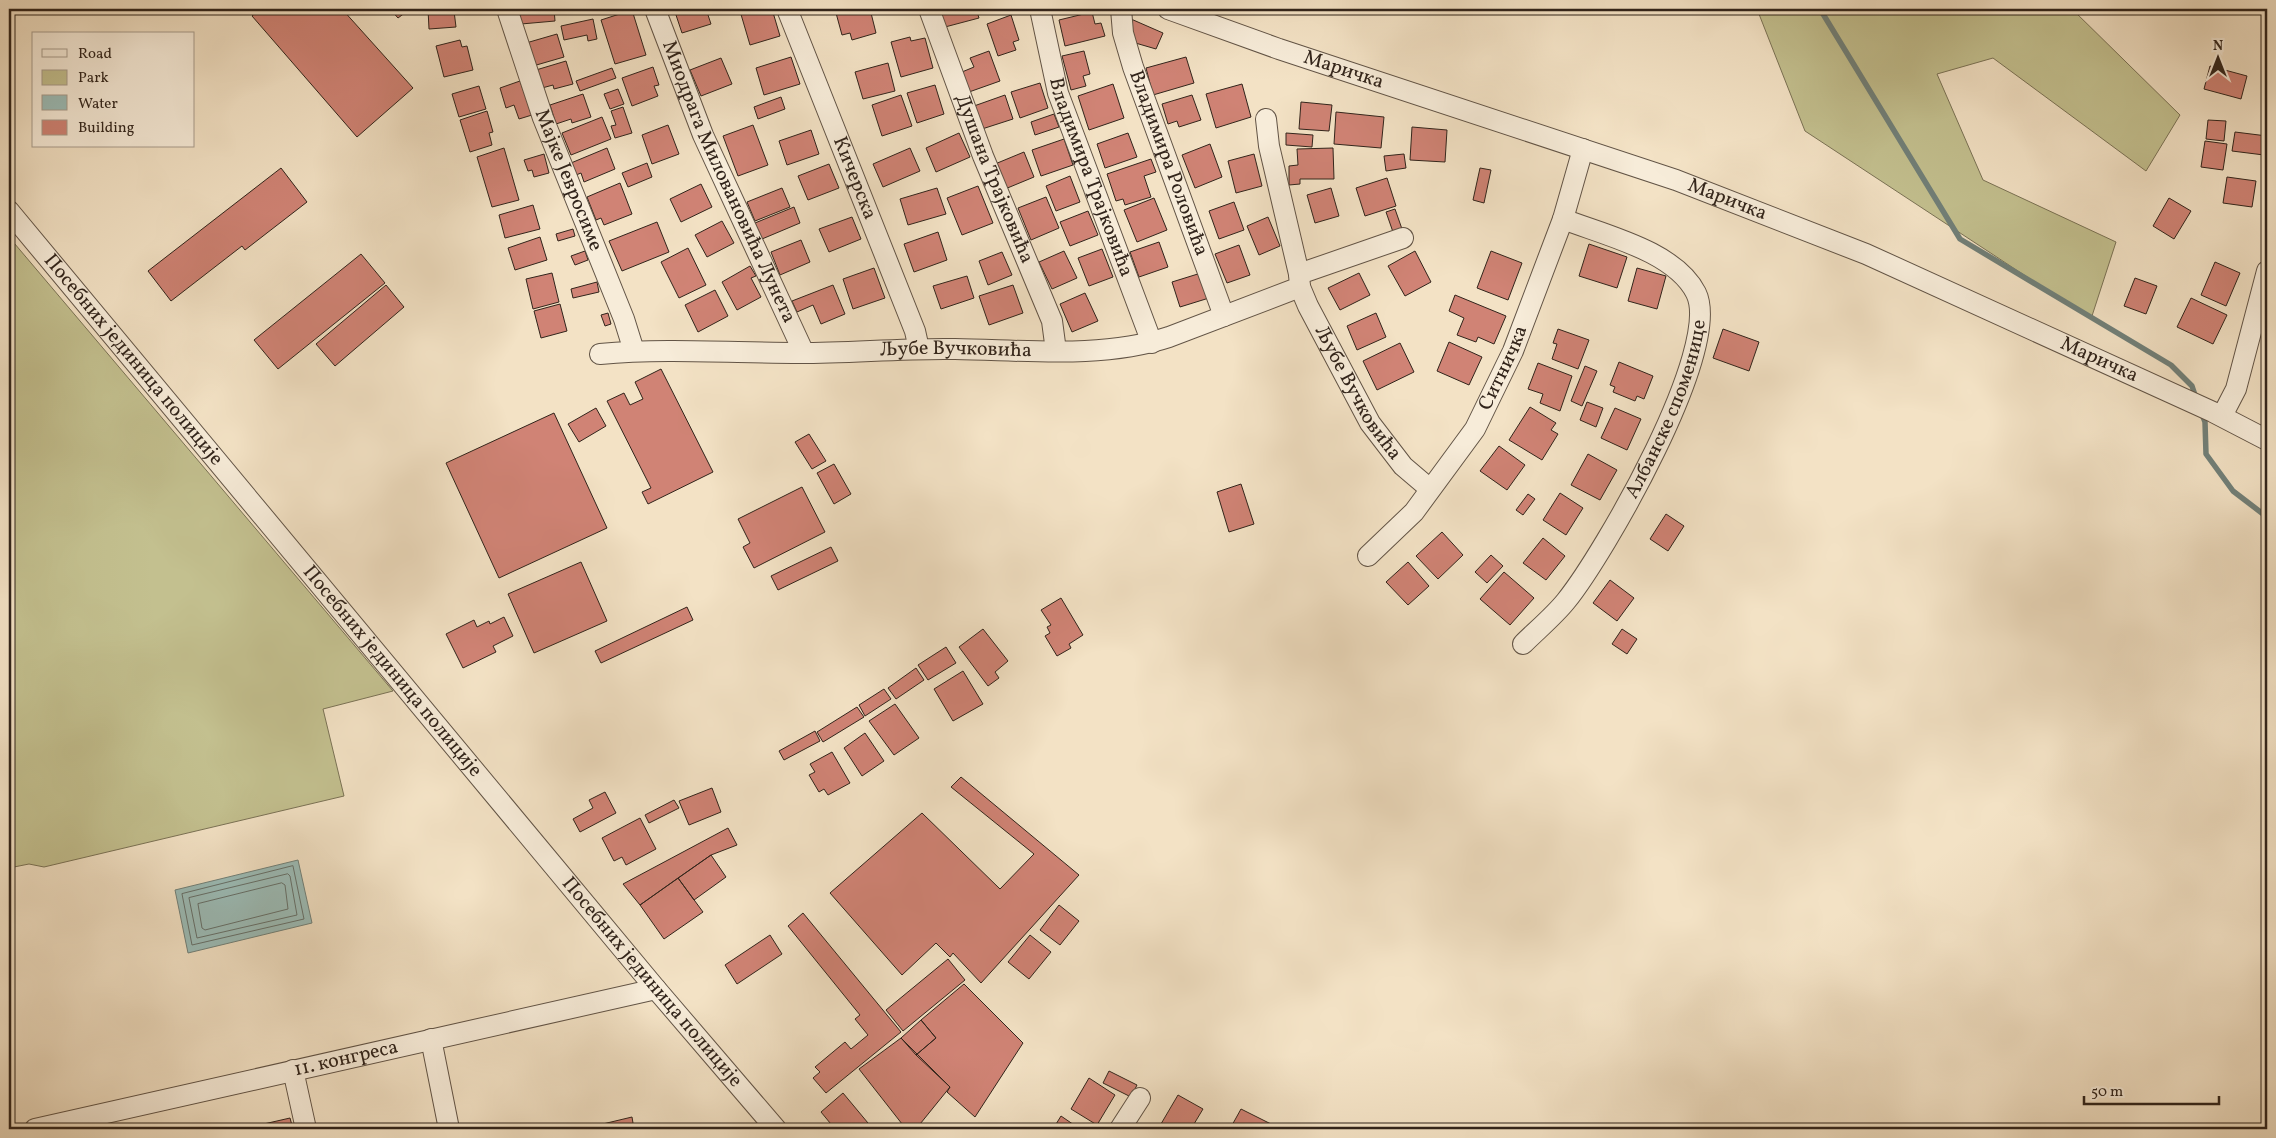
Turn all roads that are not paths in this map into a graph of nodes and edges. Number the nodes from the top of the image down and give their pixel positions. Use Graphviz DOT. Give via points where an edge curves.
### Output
graph roads {
  1 [pos="507,9"];
  2 [pos="655,9"];
  3 [pos="787,9"];
  4 [pos="929,9"];
  5 [pos="1040,9"];
  6 [pos="1121,9"];
  7 [pos="1173,10"];
  8 [pos="1266,119"];
  9 [pos="1583,149"];
  10 [pos="9,211"];
  11 [pos="1563,219"];
  12 [pos="1403,238"];
  13 [pos="2267,271"];
  14 [pos="1300,281"];
  15 [pos="1224,316"];
  16 [pos="1152,343"];
  17 [pos="919,349"];
  18 [pos="634,351"];
  19 [pos="1056,351"];
  20 [pos="804,353"];
  21 [pos="600,354"];
  22 [pos="2218,414"];
  23 [pos="2267,440"];
  24 [pos="1430,489"];
  25 [pos="1368,556"];
  26 [pos="1523,644"];
  27 [pos="656,989"];
  28 [pos="431,1039"];
  29 [pos="293,1070"];
  30 [pos="1140,1098"];
  31 [pos="35,1129"];
  32 [pos="306,1129"];
  33 [pos="449,1129"];
  34 [pos="776,1129"];
  35 [pos="1120,1129"];
  1 -- 18 [label="street, Мајке Јевросиме" via="543,118"];
  2 -- 20 [label="street, Миодрага Миловановића Лунета" via="703,135"];
  3 -- 17 [label="street, Кичерска" via="915,331"];
  4 -- 19 [label="street, Душана Трајковића" via="984,156 1052,321"];
  5 -- 16 [label="street, Владимира Трајковића" via="1058,93"];
  6 -- 15 [label="street, Владимира Роловића" via="1123,33 1133,67"];
  7 -- 9 [label="street, Маричка" via="1279,50"];
  8 -- 14 [label="street" via="1269,146"];
  9 -- 11 [label="street, Ситничка"];
  9 -- 22 [label="street, Маричка" via="1676,180 1866,254"];
  10 -- 27 [label="street, Посебних јединица полиције"];
  11 -- 24 [label="street, Ситничка" via="1514,351 1475,429"];
  11 -- 26 [label="street, Албанске споменице" via="1673,264 1697,294 1700,317 1682,384 1664,433 1612,533 1566,601"];
  12 -- 14 [label="street, Љубе Вучковића"];
  13 -- 22 [label="street" via="2236,389"];
  14 -- 15 [label="street, Љубе Вучковића"];
  14 -- 24 [label="street, Љубе Вучковића" via="1308,306 1370,423 1403,466"];
  15 -- 16 [label="street, Љубе Вучковића"];
  16 -- 19 [label="street, Љубе Вучковића"];
  17 -- 19 [label="street, Љубе Вучковића"];
  17 -- 20 [label="street, Љубе Вучковића"];
  18 -- 20 [label="street, Љубе Вучковића"];
  18 -- 21 [label="street, Љубе Вучковића"];
  22 -- 23 [label="street, Маричка"];
  24 -- 25 [label="street, Ситничка" via="1414,512"];
  27 -- 28 [label="street, 11. конгреса"];
  27 -- 34 [label="street, Посебних јединица полиције"];
  28 -- 29 [label="street, 11. конгреса"];
  28 -- 33 [label="street"];
  29 -- 31 [label="street, 11. конгреса"];
  29 -- 32 [label="street"];
  30 -- 35 [label="street"];
}
